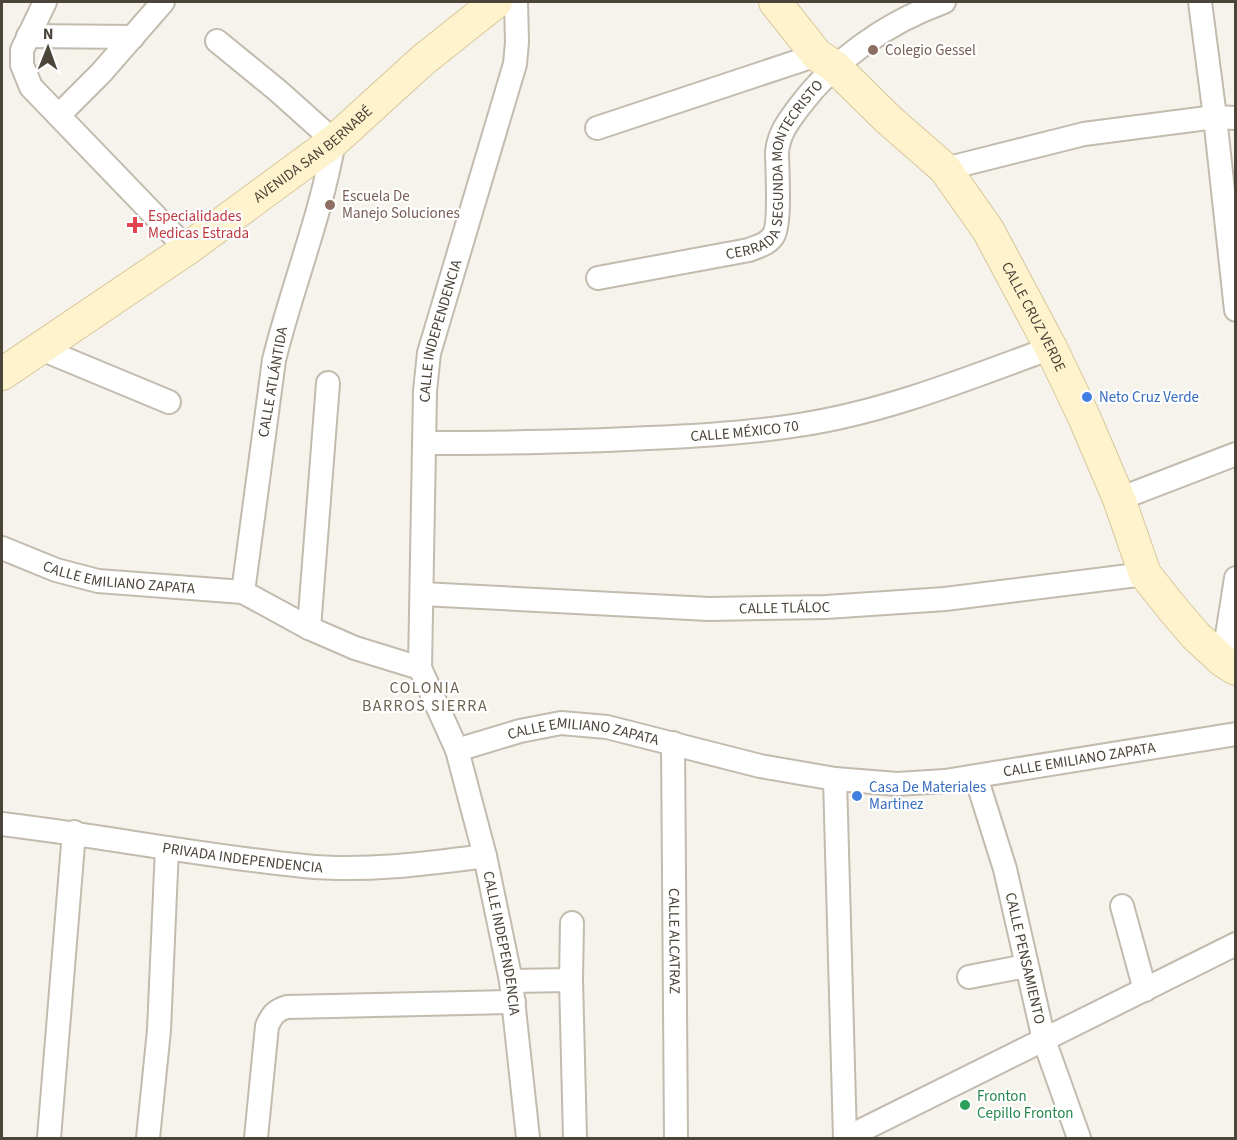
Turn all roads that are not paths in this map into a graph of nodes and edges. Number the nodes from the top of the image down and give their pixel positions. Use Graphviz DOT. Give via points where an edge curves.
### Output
graph roads {
  1 [pos="45,2"];
  2 [pos="163,2"];
  3 [pos="496,2"];
  4 [pos="516,2"];
  5 [pos="775,2"];
  6 [pos="944,2"];
  7 [pos="1200,2"];
  8 [pos="28,36"];
  9 [pos="133,37"];
  10 [pos="217,41"];
  11 [pos="826,60"];
  12 [pos="59,115"];
  13 [pos="1225,118"];
  14 [pos="597,128"];
  15 [pos="334,141"];
  16 [pos="945,169"];
  17 [pos="187,249"];
  18 [pos="598,278"];
  19 [pos="1236,310"];
  20 [pos="39,348"];
  21 [pos="1051,348"];
  22 [pos="2,374"];
  23 [pos="328,383"];
  24 [pos="170,402"];
  25 [pos="425,443"];
  26 [pos="1236,454"];
  27 [pos="1119,499"];
  28 [pos="2,548"];
  29 [pos="1145,574"];
  30 [pos="1236,578"];
  31 [pos="243,592"];
  32 [pos="422,594"];
  33 [pos="309,628"];
  34 [pos="1230,665"];
  35 [pos="420,668"];
  36 [pos="1236,734"];
  37 [pos="673,743"];
  38 [pos="457,750"];
  39 [pos="976,777"];
  40 [pos="835,779"];
  41 [pos="2,824"];
  42 [pos="74,832"];
  43 [pos="167,848"];
  44 [pos="485,856"];
  45 [pos="1122,906"];
  46 [pos="572,923"];
  47 [pos="1236,944"];
  48 [pos="1026,966"];
  49 [pos="969,978"];
  50 [pos="571,980"];
  51 [pos="1145,990"];
  52 [pos="513,992"];
  53 [pos="1044,1040"];
  54 [pos="49,1138"];
  55 [pos="148,1138"];
  56 [pos="256,1138"];
  57 [pos="528,1138"];
  58 [pos="574,1138"];
  59 [pos="676,1138"];
  60 [pos="846,1138"];
  61 [pos="1079,1138"];
  1 -- 8 [label="street"];
  2 -- 9 [label="street"];
  3 -- 15 [label="street, AVENIDA SAN BERNABÉ" via="423,60"];
  4 -- 25 [label="street, CALLE INDEPENDENCIA" via="518,42 514,64 429,353"];
  5 -- 11 [label="street, CALLE CRUZ VERDE"];
  6 -- 11 [label="street"];
  7 -- 13 [label="street"];
  8 -- 9 [label="street"];
  8 -- 12 [label="street" via="22,50 22,65 31,87"];
  9 -- 12 [label="street"];
  10 -- 15 [label="street"];
  11 -- 14 [label="street"];
  11 -- 16 [label="street, CALLE CRUZ VERDE"];
  11 -- 18 [label="street, CERRADA SEGUNDA MONTECRISTO" via="780,136 777,220 767,243"];
  12 -- 17 [label="street"];
  13 -- 16 [label="street" via="1084,134"];
  13 -- 19 [label="street"];
  15 -- 17 [label="street, AVENIDA SAN BERNABÉ"];
  15 -- 31 [label="street, CALLE ATLÁNTIDA" via="323,197 274,360"];
  16 -- 21 [label="street, CALLE CRUZ VERDE" via="988,230"];
  17 -- 20 [label="street, AVENIDA SAN BERNABÉ"];
  20 -- 22 [label="street, AVENIDA SAN BERNABÉ"];
  20 -- 24 [label="street"];
  21 -- 25 [label="street, CALLE MÉXICO 70" via="877,409 800,425 742,433 562,443"];
  21 -- 27 [label="street, CALLE CRUZ VERDE"];
  23 -- 33 [label="street"];
  25 -- 32 [label="street, CALLE INDEPENDENCIA"];
  26 -- 27 [label="street"];
  27 -- 29 [label="street, CALLE CRUZ VERDE"];
  28 -- 31 [label="street, CALLE EMILIANO ZAPATA" via="56,570 98,581"];
  29 -- 32 [label="street, CALLE TLÁLOC" via="945,599 826,607 709,609"];
  29 -- 34 [label="street, CALLE CRUZ VERDE" via="1172,608"];
  30 -- 34 [label="street"];
  31 -- 33 [label="street, CALLE EMILIANO ZAPATA"];
  32 -- 35 [label="street, CALLE INDEPENDENCIA"];
  33 -- 35 [label="street, CALLE EMILIANO ZAPATA"];
  35 -- 38 [label="street"];
  36 -- 39 [label="street, CALLE EMILIANO ZAPATA"];
  37 -- 38 [label="street, CALLE EMILIANO ZAPATA" via="607,727 561,723"];
  37 -- 40 [label="street, CALLE EMILIANO ZAPATA" via="760,766"];
  37 -- 59 [label="street, CALLE ALCATRAZ"];
  38 -- 44 [label="street, CALLE INDEPENDENCIA"];
  39 -- 40 [label="street, CALLE EMILIANO ZAPATA" via="897,784"];
  39 -- 48 [label="street, CALLE PENSAMIENTO" via="1005,869"];
  40 -- 60 [label="street"];
  41 -- 42 [label="street, PRIVADA INDEPENDENCIA"];
  42 -- 43 [label="street, PRIVADA INDEPENDENCIA"];
  42 -- 54 [label="street"];
  43 -- 44 [label="street, PRIVADA INDEPENDENCIA" via="327,867 383,868"];
  43 -- 55 [label="street" via="159,1030"];
  44 -- 52 [label="street, CALLE INDEPENDENCIA"];
  45 -- 51 [label="street"];
  46 -- 50 [label="street"];
  47 -- 51 [label="street"];
  48 -- 49 [label="street"];
  48 -- 53 [label="street, CALLE PENSAMIENTO"];
  50 -- 52 [label="street"];
  50 -- 58 [label="street"];
  51 -- 53 [label="street"];
  52 -- 56 [label="street" via="277,1010 267,1026"];
  52 -- 57 [label="street, CALLE INDEPENDENCIA"];
  53 -- 60 [label="street"];
  53 -- 61 [label="street, CALLE PENSAMIENTO"];
}
